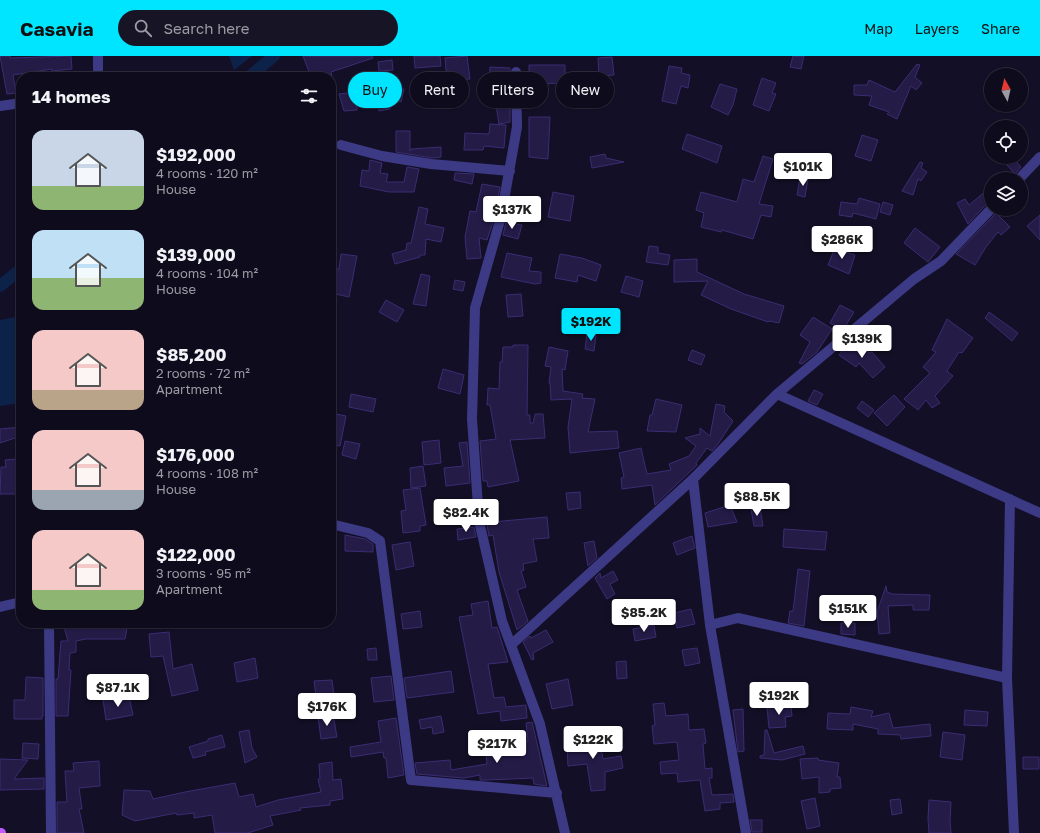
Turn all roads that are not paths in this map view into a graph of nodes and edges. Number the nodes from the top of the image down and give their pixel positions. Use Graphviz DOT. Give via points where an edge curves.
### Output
graph roads {
  1 [pos="98,56"];
  2 [pos="98,72"];
  3 [pos="16,103"];
  4 [pos="0,106"];
  5 [pos="517,108"];
  6 [pos="341,145"];
  7 [pos="1040,157"];
  8 [pos="510,170"];
  9 [pos="1026,172"];
  10 [pos="984,216"];
  11 [pos="777,394"];
  12 [pos="693,479"];
  13 [pos="1010,499"];
  14 [pos="1040,513"];
  15 [pos="336,525"];
  16 [pos="16,603"];
  17 [pos="0,607"];
  18 [pos="710,625"];
  19 [pos="49,628"];
  20 [pos="511,645"];
  21 [pos="1007,678"];
  22 [pos="557,793"];
  23 [pos="51,833"];
  24 [pos="565,833"];
  25 [pos="746,833"];
  26 [pos="1014,833"];
  1 -- 2 [label="street"];
  3 -- 4 [label="street"];
  5 -- 8 [label="street" via="517,127"];
  6 -- 8 [label="street" via="382,156 431,164"];
  7 -- 9 [label="street"];
  8 -- 20 [label="street" via="501,217 475,308 472,419 479,521 502,621"];
  10 -- 11 [label="street" via="941,261 914,279"];
  11 -- 12 [label="street"];
  11 -- 13 [label="street"];
  12 -- 18 [label="street"];
  12 -- 20 [label="street"];
  13 -- 14 [label="street"];
  13 -- 21 [label="street"];
  15 -- 22 [label="street" via="368,533 380,541 411,780"];
  16 -- 17 [label="street"];
  18 -- 21 [label="street" via="738,618"];
  18 -- 25 [label="street"];
  19 -- 23 [label="street"];
  20 -- 22 [label="street" via="540,724"];
  21 -- 26 [label="street"];
  22 -- 24 [label="street"];
}
